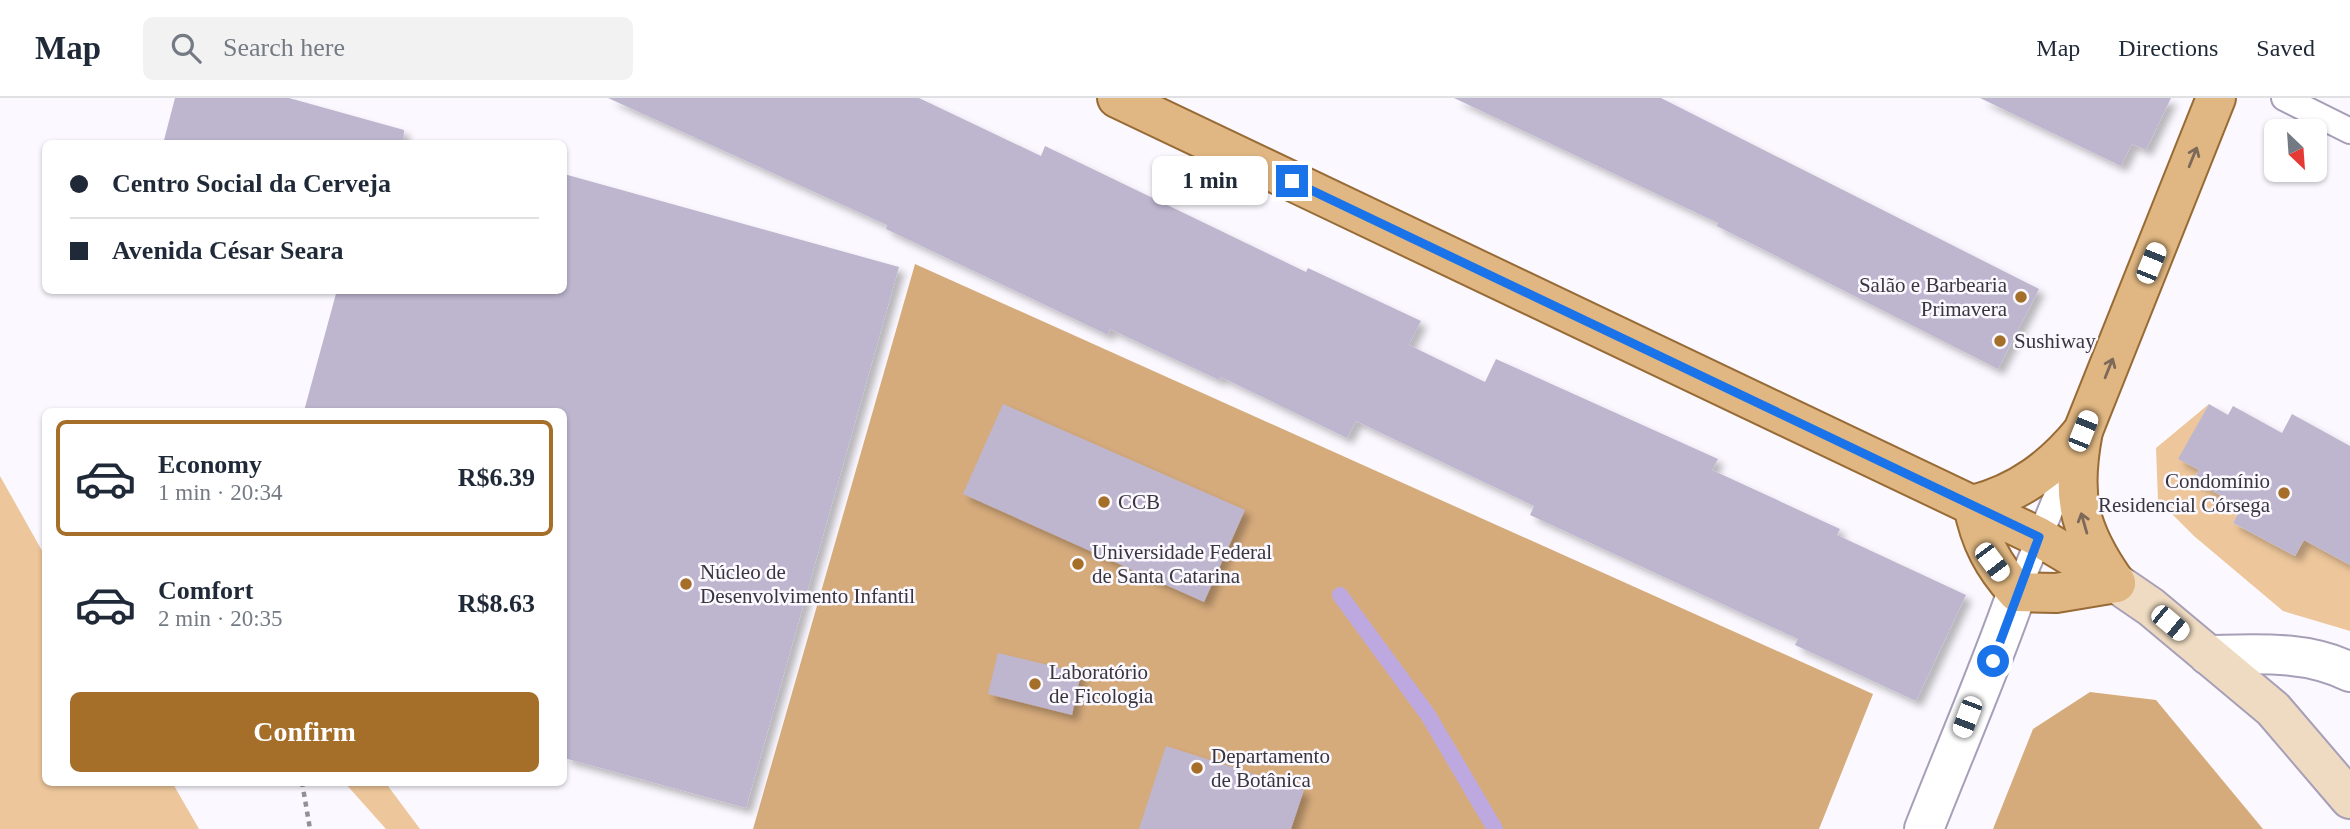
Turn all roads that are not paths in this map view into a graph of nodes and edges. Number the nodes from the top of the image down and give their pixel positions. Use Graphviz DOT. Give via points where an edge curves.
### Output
graph roads {
  1 [pos="1116,98"];
  2 [pos="2216,98"];
  3 [pos="2284,98"];
  4 [pos="2350,131"];
  5 [pos="2083,431"];
  6 [pos="1973,505"];
  7 [pos="2039,537"];
  8 [pos="2116,583"];
  9 [pos="2017,592"];
  10 [pos="2208,655"];
  11 [pos="2350,672"];
  12 [pos="2350,799"];
  13 [pos="1924,829"];
  1 -- 6 [label="main road"];
  5 -- 2 [label="main road, one-way"];
  3 -- 4 [label="lane"];
  5 -- 6 [label="main road" via="2058,460 2027,484"];
  5 -- 7 [label="lane"];
  8 -- 5 [label="main road, one-way" via="2094,552 2083,524 2077,493"];
  6 -- 7 [label="main road"];
  6 -- 9 [label="main road" via="1992,562"];
  7 -- 8 [label="main road"];
  7 -- 9 [label="lane"];
  8 -- 9 [label="main road" via="2056,593"];
  8 -- 10 [label="main road"];
  9 -- 13 [label="street"];
  10 -- 11 [label="street" via="2270,653 2328,661"];
  10 -- 12 [label="main road" via="2273,709"];
}
